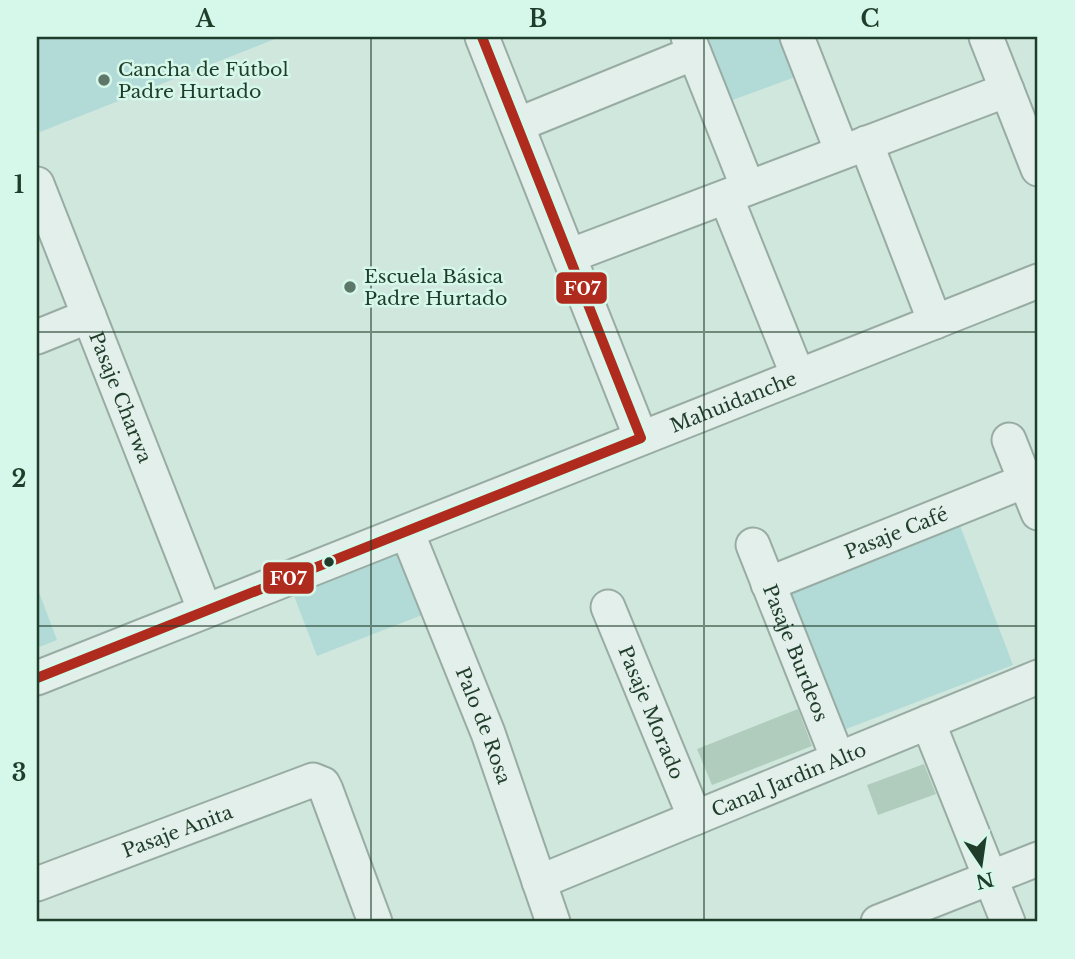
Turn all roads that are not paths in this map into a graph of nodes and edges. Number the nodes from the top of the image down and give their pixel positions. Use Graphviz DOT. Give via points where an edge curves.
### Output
graph roads {
  1 [pos="482,37"];
  2 [pos="797,37"];
  3 [pos="986,37"];
  4 [pos="691,45"];
  5 [pos="1007,90"];
  6 [pos="517,125"];
  7 [pos="854,148"];
  8 [pos="1038,169"];
  9 [pos="37,184"];
  10 [pos="737,192"];
  11 [pos="569,256"];
  12 [pos="1038,281"];
  13 [pos="89,316"];
  14 [pos="935,322"];
  15 [pos="37,337"];
  16 [pos="798,376"];
  17 [pos="641,438"];
  18 [pos="1009,440"];
  19 [pos="1025,481"];
  20 [pos="1038,513"];
  21 [pos="407,531"];
  22 [pos="753,545"];
  23 [pos="768,584"];
  24 [pos="608,607"];
  25 [pos="205,611"];
  26 [pos="1038,677"];
  27 [pos="37,678"];
  28 [pos="928,722"];
  29 [pos="838,759"];
  30 [pos="695,818"];
  31 [pos="1038,859"];
  32 [pos="990,878"];
  33 [pos="539,882"];
  34 [pos="37,884"];
  35 [pos="375,922"];
  36 [pos="553,922"];
  37 [pos="878,922"];
  38 [pos="1008,922"];
  1 -- 6 [label="street"];
  2 -- 7 [label="street"];
  3 -- 5 [label="street"];
  4 -- 6 [label="street"];
  4 -- 10 [label="street"];
  5 -- 7 [label="street"];
  5 -- 8 [label="street"];
  6 -- 11 [label="street"];
  7 -- 10 [label="street"];
  7 -- 14 [label="street"];
  9 -- 13 [label="street, Pasaje Charwa"];
  10 -- 11 [label="street"];
  10 -- 16 [label="street"];
  11 -- 17 [label="street"];
  12 -- 14 [label="street, Mahuidanche"];
  13 -- 15 [label="street"];
  13 -- 25 [label="street, Pasaje Charwa"];
  14 -- 16 [label="street, Mahuidanche"];
  16 -- 17 [label="street, Mahuidanche"];
  17 -- 21 [label="street, Mahuidanche"];
  18 -- 19 [label="street"];
  19 -- 20 [label="street"];
  19 -- 23 [label="street, Pasaje Café"];
  21 -- 25 [label="street, Mahuidanche"];
  21 -- 33 [label="street, Palo de Rosa" via="488,733"];
  22 -- 23 [label="street, Pasaje Burdeos"];
  23 -- 29 [label="street, Pasaje Burdeos"];
  24 -- 30 [label="street, Pasaje Morado"];
  25 -- 27 [label="street, Mahuidanche"];
  26 -- 28 [label="street, Canal Jardin Alto"];
  28 -- 29 [label="street, Canal Jardin Alto"];
  28 -- 32 [label="street"];
  29 -- 30 [label="street, Canal Jardin Alto"];
  30 -- 33 [label="street, Canal Jardin Alto"];
  31 -- 32 [label="street"];
  32 -- 37 [label="street"];
  32 -- 38 [label="street"];
  33 -- 36 [label="street, Palo de Rosa"];
  34 -- 35 [label="street, Pasaje Anita" via="307,781 319,781"];
}
